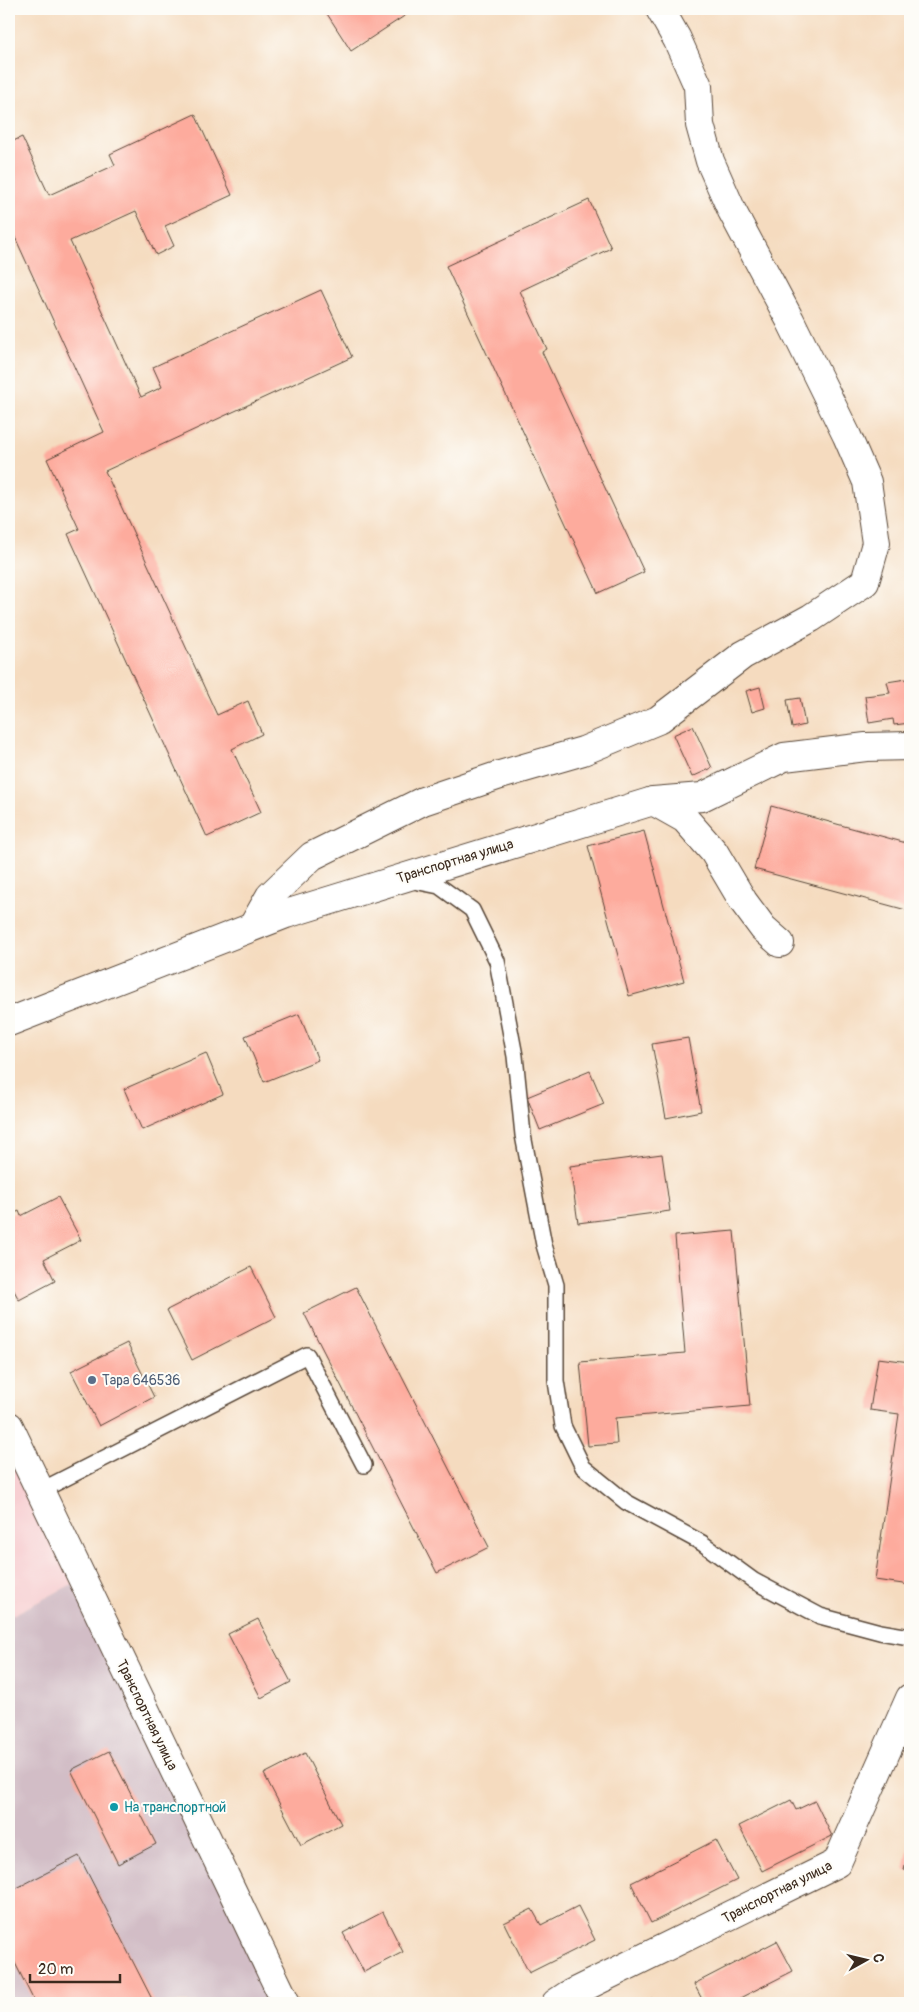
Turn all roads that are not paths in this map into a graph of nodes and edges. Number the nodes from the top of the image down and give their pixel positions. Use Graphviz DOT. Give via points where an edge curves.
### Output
graph roads {
  1 [pos="660,9"];
  2 [pos="910,746"];
  3 [pos="653,801"];
  4 [pos="400,878"];
  5 [pos="253,926"];
  6 [pos="780,943"];
  7 [pos="9,1022"];
  8 [pos="9,1426"];
  9 [pos="364,1465"];
  10 [pos="40,1492"];
  11 [pos="910,1637"];
  12 [pos="910,1698"];
  13 [pos="286,2003"];
  14 [pos="556,2003"];
  1 -- 5 [label="street" via="698,86 700,125 710,161 728,203 790,320 867,482 876,543 865,582 811,618 743,655 658,720 584,751 422,801 312,856 270,896"];
  2 -- 3 [label="street, Транспортная улица" via="866,747 784,757 702,797"];
  3 -- 4 [label="street, Транспортная улица"];
  3 -- 6 [label="street" via="685,819 714,852 743,902 763,928"];
  4 -- 5 [label="street, Транспортная улица"];
  4 -- 11 [label="lane" via="439,886 472,910 497,961 515,1056 523,1135 544,1245 556,1286 556,1381 563,1426 583,1467 626,1502 702,1543 754,1581 820,1616"];
  5 -- 7 [label="street, Транспортная улица"];
  8 -- 10 [label="street, Транспортная улица"];
  9 -- 10 [label="lane" via="307,1354"];
  10 -- 13 [label="street, Транспортная улица"];
  12 -- 14 [label="street, Транспортная улица" via="837,1863"];
}
